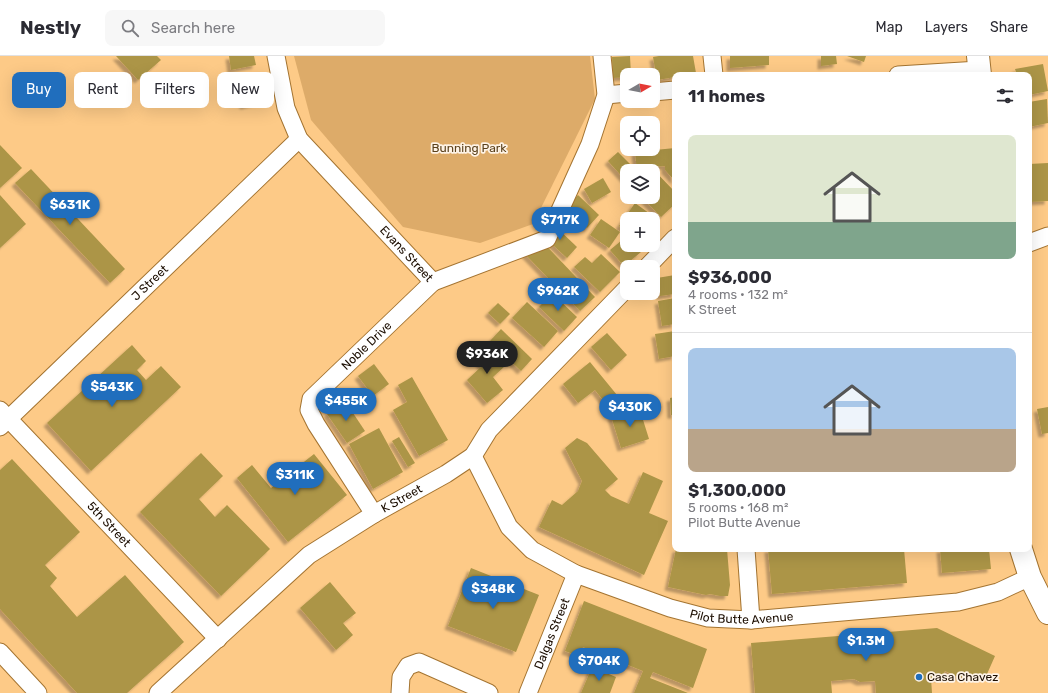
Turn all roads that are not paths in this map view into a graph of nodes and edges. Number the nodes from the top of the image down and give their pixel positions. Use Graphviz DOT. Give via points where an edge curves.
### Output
graph roads {
  1 [pos="276,56"];
  2 [pos="602,56"];
  3 [pos="712,56"];
  4 [pos="979,67"];
  5 [pos="714,72"];
  6 [pos="928,72"];
  7 [pos="672,90"];
  8 [pos="660,91"];
  9 [pos="620,94"];
  10 [pos="606,95"];
  11 [pos="299,139"];
  12 [pos="1048,236"];
  13 [pos="672,241"];
  14 [pos="1032,242"];
  15 [pos="654,260"];
  16 [pos="433,282"];
  17 [pos="620,295"];
  18 [pos="3,419"];
  19 [pos="473,456"];
  20 [pos="374,514"];
  21 [pos="746,552"];
  22 [pos="1022,552"];
  23 [pos="576,574"];
  24 [pos="1030,577"];
  25 [pos="1048,613"];
  26 [pos="751,620"];
  27 [pos="218,639"];
  28 [pos="0,652"];
  29 [pos="38,693"];
  30 [pos="158,693"];
  31 [pos="400,693"];
  32 [pos="489,693"];
  33 [pos="528,693"];
  1 -- 11 [label="street, Evans Street" via="286,108"];
  2 -- 10 [label="street"];
  3 -- 5 [label="street"];
  4 -- 6 [label="street"];
  7 -- 8 [label="street"];
  9 -- 10 [label="street"];
  10 -- 16 [label="street, Evans Street" via="590,144 547,239"];
  11 -- 16 [label="street, Evans Street"];
  11 -- 18 [label="street, J Street"];
  12 -- 14 [label="street"];
  13 -- 15 [label="street"];
  16 -- 20 [label="street, Noble Drive" via="311,399 309,410 316,424"];
  17 -- 19 [label="street, K Street" via="489,430"];
  18 -- 27 [label="street, 5th Street"];
  19 -- 20 [label="street, K Street"];
  19 -- 23 [label="street, Pilot Butte Avenue" via="509,527 532,550"];
  20 -- 27 [label="street, K Street" via="309,555"];
  21 -- 26 [label="street"];
  22 -- 24 [label="main road"];
  23 -- 26 [label="street, Pilot Butte Avenue" via="670,608 708,618"];
  23 -- 33 [label="street, Dalgas Street"];
  24 -- 25 [label="main road"];
  24 -- 26 [label="street, Pilot Butte Avenue" via="998,592 958,602"];
  27 -- 30 [label="street, K Street"];
  28 -- 29 [label="street"];
  31 -- 32 [label="street" via="401,677 408,666 420,662"];
}
